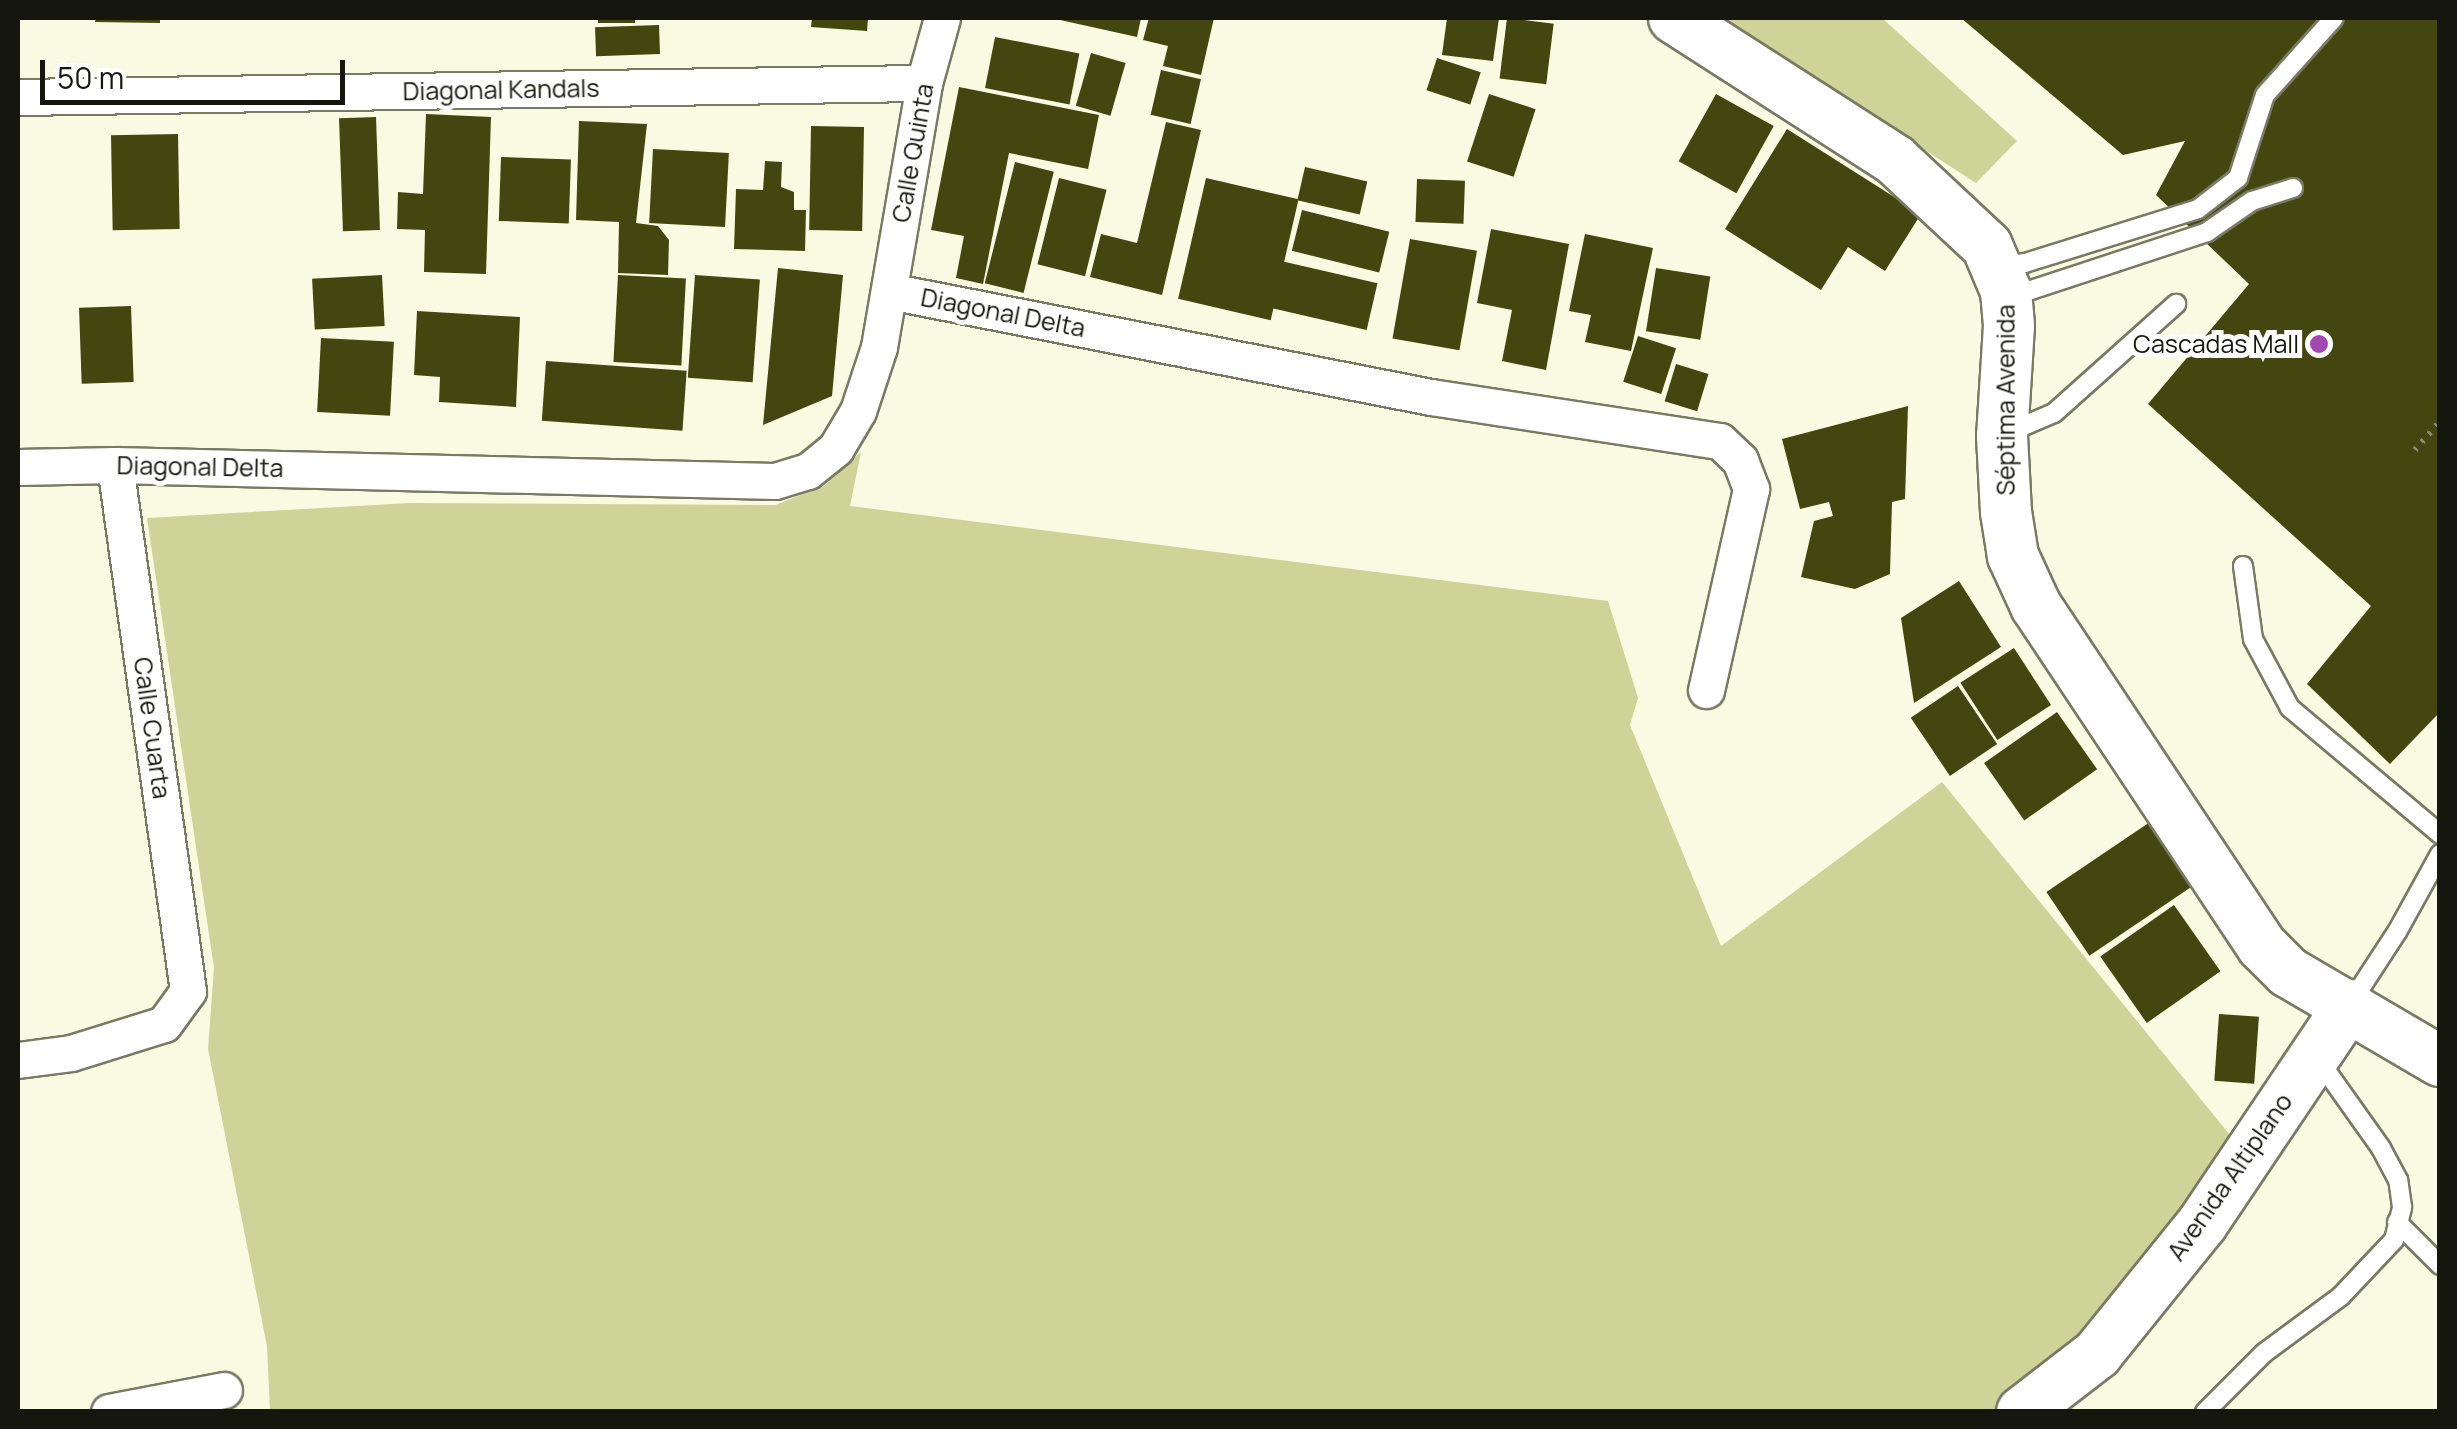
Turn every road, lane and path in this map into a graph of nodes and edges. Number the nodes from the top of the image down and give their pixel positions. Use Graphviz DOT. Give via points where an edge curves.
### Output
graph roads {
  1 [pos="942,18"];
  2 [pos="1674,18"];
  3 [pos="2334,18"];
  4 [pos="924,83"];
  5 [pos="18,97"];
  6 [pos="2238,178"];
  7 [pos="2293,188"];
  8 [pos="2252,202"];
  9 [pos="2015,278"];
  10 [pos="890,291"];
  11 [pos="2176,304"];
  12 [pos="2440,421"];
  13 [pos="2002,436"];
  14 [pos="2415,450"];
  15 [pos="115,465"];
  16 [pos="18,467"];
  17 [pos="2243,566"];
  18 [pos="1706,690"];
  19 [pos="2440,834"];
  20 [pos="2440,854"];
  21 [pos="2349,1005"];
  22 [pos="2315,1055"];
  23 [pos="18,1060"];
  24 [pos="2440,1061"];
  25 [pos="2398,1222"];
  26 [pos="2440,1265"];
  27 [pos="224,1390"];
  28 [pos="109,1412"];
  29 [pos="2022,1412"];
  30 [pos="2205,1412"];
  1 -- 4 [label="street, Calle Quinta"];
  2 -- 9 [label="street, Séptima Avenida" via="1895,160"];
  3 -- 6 [label="lane" via="2265,95"];
  4 -- 5 [label="street, Diagonal Kandals"];
  4 -- 10 [label="street, Calle Quinta"];
  6 -- 8 [label="lane" via="2240,193"];
  6 -- 9 [label="lane" via="2198,209"];
  7 -- 8 [label="lane"];
  8 -- 9 [label="lane" via="2206,232"];
  9 -- 13 [label="street, Séptima Avenida"];
  10 -- 15 [label="street, Diagonal Delta" via="858,412 836,448 808,471 774,481"];
  10 -- 18 [label="street, Diagonal Delta" via="1431,398 1720,442 1740,460 1751,488"];
  11 -- 13 [label="lane" via="2054,413"];
  12 -- 14 [label="path"];
  13 -- 21 [label="street, Séptima Avenida" via="2013,556 2036,606 2262,946 2288,972"];
  15 -- 16 [label="street, Diagonal Delta"];
  15 -- 23 [label="street, Calle Cuarta" via="188,991 164,1024 71,1054"];
  17 -- 19 [label="lane" via="2254,639 2290,708"];
  20 -- 21 [label="lane"];
  21 -- 22 [label="street, Avenida Altiplano"];
  21 -- 24 [label="street"];
  22 -- 25 [label="lane" via="2398,1180"];
  22 -- 29 [label="street, Avenida Altiplano" via="2202,1224 2098,1354"];
  25 -- 26 [label="lane"];
  25 -- 30 [label="lane" via="2382,1258 2264,1353"];
  27 -- 28 [label="street"];
}
